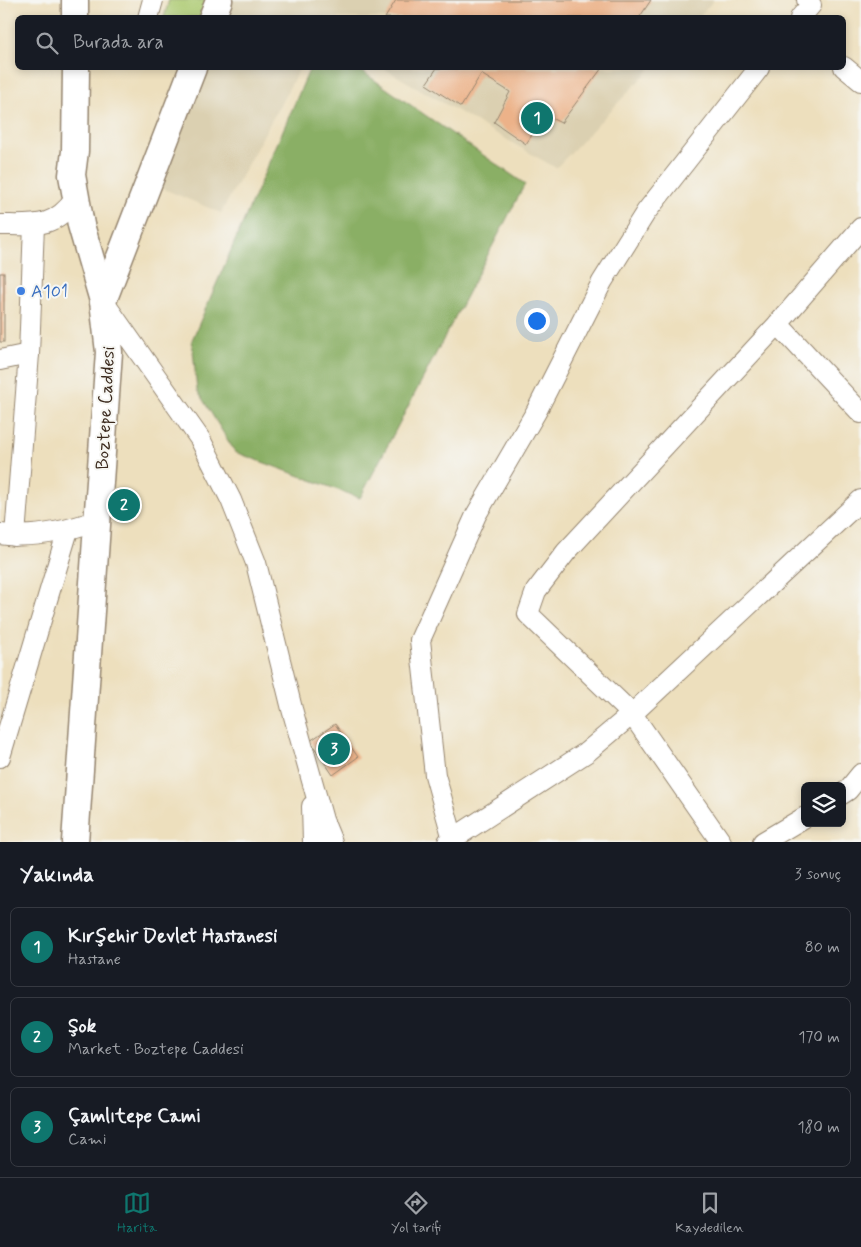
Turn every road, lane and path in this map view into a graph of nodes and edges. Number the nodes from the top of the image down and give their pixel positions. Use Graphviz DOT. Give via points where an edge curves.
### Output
graph roads {
  1 [pos="75,0"];
  2 [pos="153,0"];
  3 [pos="219,0"];
  4 [pos="808,0"];
  5 [pos="75,15"];
  6 [pos="149,15"];
  7 [pos="213,15"];
  8 [pos="802,15"];
  9 [pos="846,69"];
  10 [pos="76,70"];
  11 [pos="192,70"];
  12 [pos="757,70"];
  13 [pos="861,81"];
  14 [pos="75,199"];
  15 [pos="0,225"];
  16 [pos="34,225"];
  17 [pos="861,228"];
  18 [pos="103,301"];
  19 [pos="778,324"];
  20 [pos="29,354"];
  21 [pos="0,360"];
  22 [pos="861,413"];
  23 [pos="861,500"];
  24 [pos="98,520"];
  25 [pos="68,530"];
  26 [pos="7,535"];
  27 [pos="632,714"];
  28 [pos="0,757"];
  29 [pos="310,771"];
  30 [pos="861,774"];
  31 [pos="851,794"];
  32 [pos="801,819"];
  33 [pos="450,840"];
  34 [pos="75,842"];
  35 [pos="313,842"];
  36 [pos="332,842"];
  37 [pos="721,842"];
  38 [pos="763,842"];
  1 -- 5 [label="main road"];
  2 -- 6 [label="street"];
  3 -- 7 [label="main road"];
  4 -- 8 [label="street" via="811,4"];
  9 -- 13 [label="street"];
  10 -- 14 [label="main road, Boztepe Caddesi" via="72,175"];
  11 -- 18 [label="main road"];
  12 -- 33 [label="street" via="646,212 602,282 536,412 476,515 420,640 435,775"];
  14 -- 16 [label="street" via="65,214 52,222"];
  14 -- 18 [label="main road, Boztepe Caddesi"];
  15 -- 16 [label="street"];
  16 -- 20 [label="street"];
  17 -- 19 [label="street"];
  18 -- 24 [label="main road, Boztepe Caddesi" via="109,352"];
  18 -- 29 [label="street" via="200,438 231,500 256,563"];
  19 -- 22 [label="street"];
  19 -- 27 [label="street" via="566,552 536,591 528,614"];
  20 -- 21 [label="street"];
  20 -- 26 [label="street"];
  23 -- 27 [label="street"];
  24 -- 25 [label="street"];
  24 -- 34 [label="main road, Boztepe Caddesi"];
  25 -- 26 [label="street"];
  25 -- 28 [label="street"];
  27 -- 33 [label="street" via="587,752"];
  27 -- 37 [label="street"];
  29 -- 35 [label="street"];
  29 -- 36 [label="street"];
  30 -- 31 [label="street"];
  32 -- 38 [label="street"];
}
